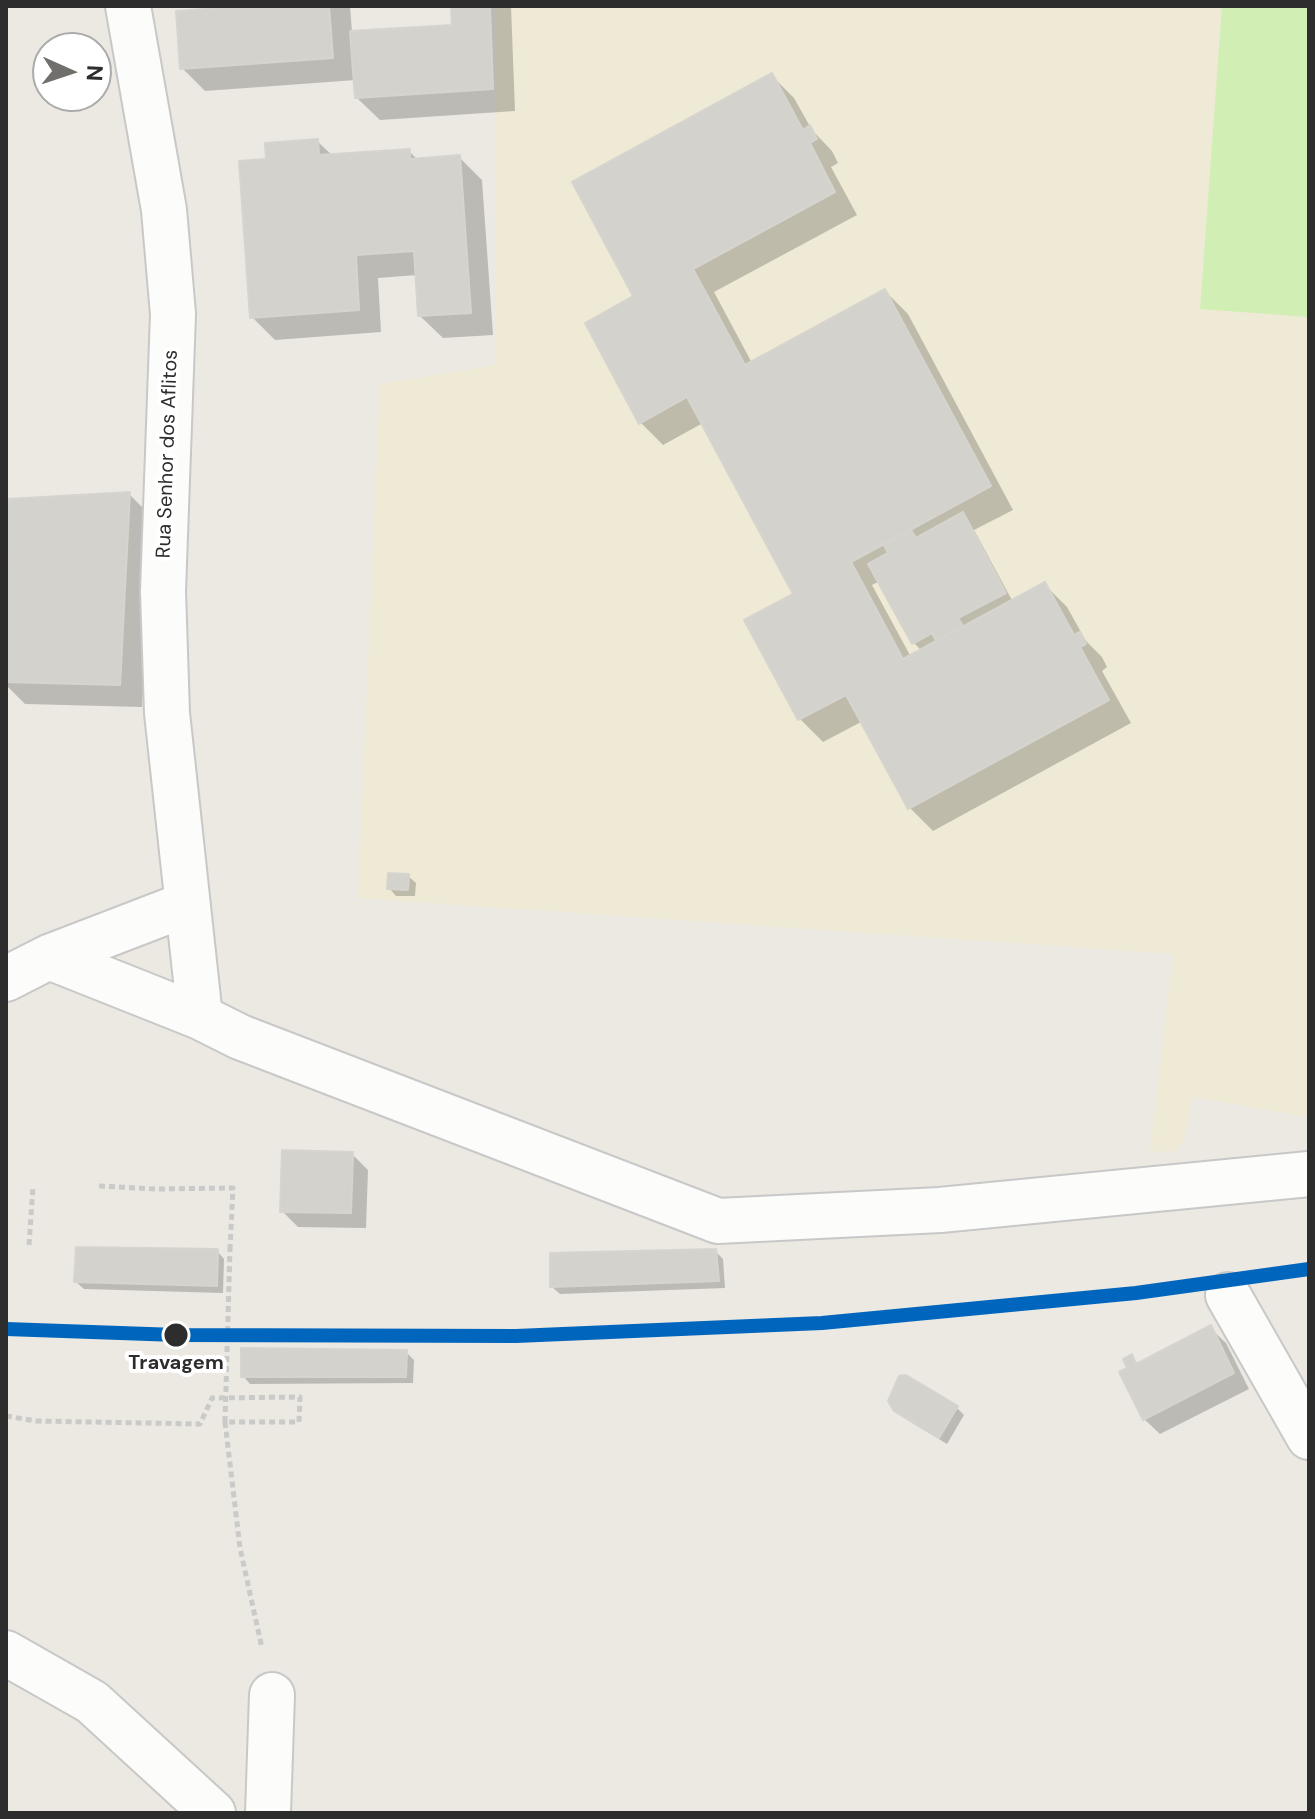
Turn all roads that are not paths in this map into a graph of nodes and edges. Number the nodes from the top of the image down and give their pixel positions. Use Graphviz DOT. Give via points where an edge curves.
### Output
graph roads {
  1 [pos="128,6"];
  2 [pos="187,904"];
  3 [pos="49,957"];
  4 [pos="6,979"];
  5 [pos="200,1017"];
  6 [pos="1309,1174"];
  7 [pos="1228,1295"];
  8 [pos="1309,1437"];
  9 [pos="6,1653"];
  10 [pos="272,1695"];
  11 [pos="213,1813"];
  12 [pos="268,1813"];
  1 -- 2 [label="street, Rua Senhor dos Aflitos" via="164,210 173,314 163,591 167,713"];
  2 -- 3 [label="street"];
  2 -- 5 [label="street, Rua Senhor dos Aflitos"];
  3 -- 4 [label="street"];
  3 -- 5 [label="street"];
  5 -- 6 [label="street" via="718,1221 940,1210"];
  7 -- 8 [label="street"];
  9 -- 11 [label="street" via="92,1702"];
  10 -- 12 [label="street"];
}
